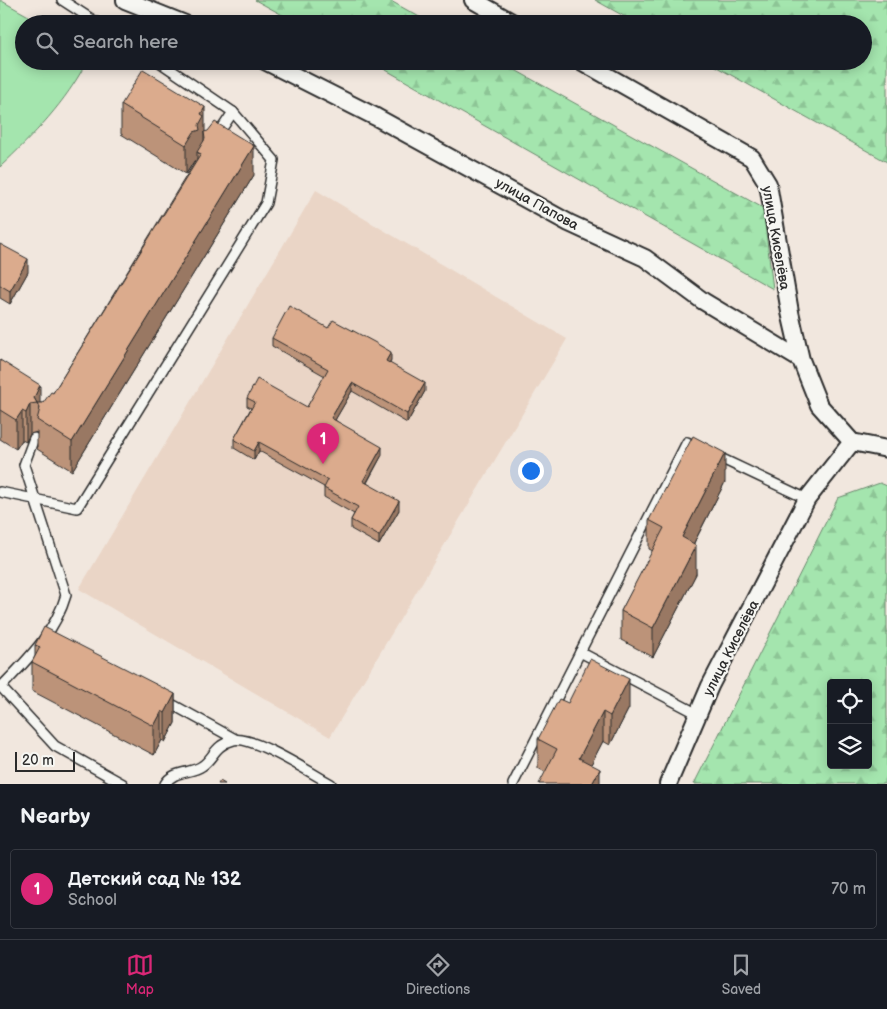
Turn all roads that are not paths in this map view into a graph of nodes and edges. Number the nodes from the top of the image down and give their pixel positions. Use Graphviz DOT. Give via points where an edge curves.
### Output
graph roads {
  1 [pos="62,0"];
  2 [pos="125,0"];
  3 [pos="473,0"];
  4 [pos="85,15"];
  5 [pos="163,15"];
  6 [pos="499,15"];
  7 [pos="171,70"];
  8 [pos="283,70"];
  9 [pos="597,70"];
  10 [pos="233,112"];
  11 [pos="210,148"];
  12 [pos="801,360"];
  13 [pos="34,438"];
  14 [pos="852,442"];
  15 [pos="887,449"];
  16 [pos="0,492"];
  17 [pos="35,499"];
  18 [pos="807,499"];
  19 [pos="580,652"];
  20 [pos="1,686"];
  21 [pos="159,698"];
  22 [pos="698,714"];
  23 [pos="235,739"];
  24 [pos="123,784"];
  25 [pos="164,784"];
  26 [pos="331,784"];
  27 [pos="513,784"];
  28 [pos="668,784"];
  1 -- 4 [label="lane"];
  2 -- 5 [label="street"];
  3 -- 6 [label="street"];
  7 -- 10 [label="lane"];
  8 -- 12 [label="street, улица Папова" via="401,130 570,223 645,258 703,301"];
  9 -- 12 [label="street, улица Киселёва" via="752,158 768,184"];
  10 -- 11 [label="lane"];
  10 -- 17 [label="lane" via="274,160 266,203 77,508"];
  12 -- 14 [label="street, улица Киселёва" via="819,405"];
  13 -- 17 [label="lane" via="24,465"];
  14 -- 15 [label="street"];
  14 -- 18 [label="street, улица Киселёва"];
  16 -- 17 [label="lane"];
  17 -- 20 [label="lane" via="66,595 50,641"];
  18 -- 19 [label="lane" via="687,442"];
  18 -- 22 [label="street, улица Киселёва"];
  19 -- 22 [label="lane"];
  19 -- 27 [label="lane"];
  20 -- 24 [label="lane" via="55,746"];
  21 -- 23 [label="lane"];
  22 -- 28 [label="street, улица Киселёва"];
  23 -- 25 [label="lane" via="216,748 202,766 182,772"];
  23 -- 26 [label="lane" via="256,742"];
}
